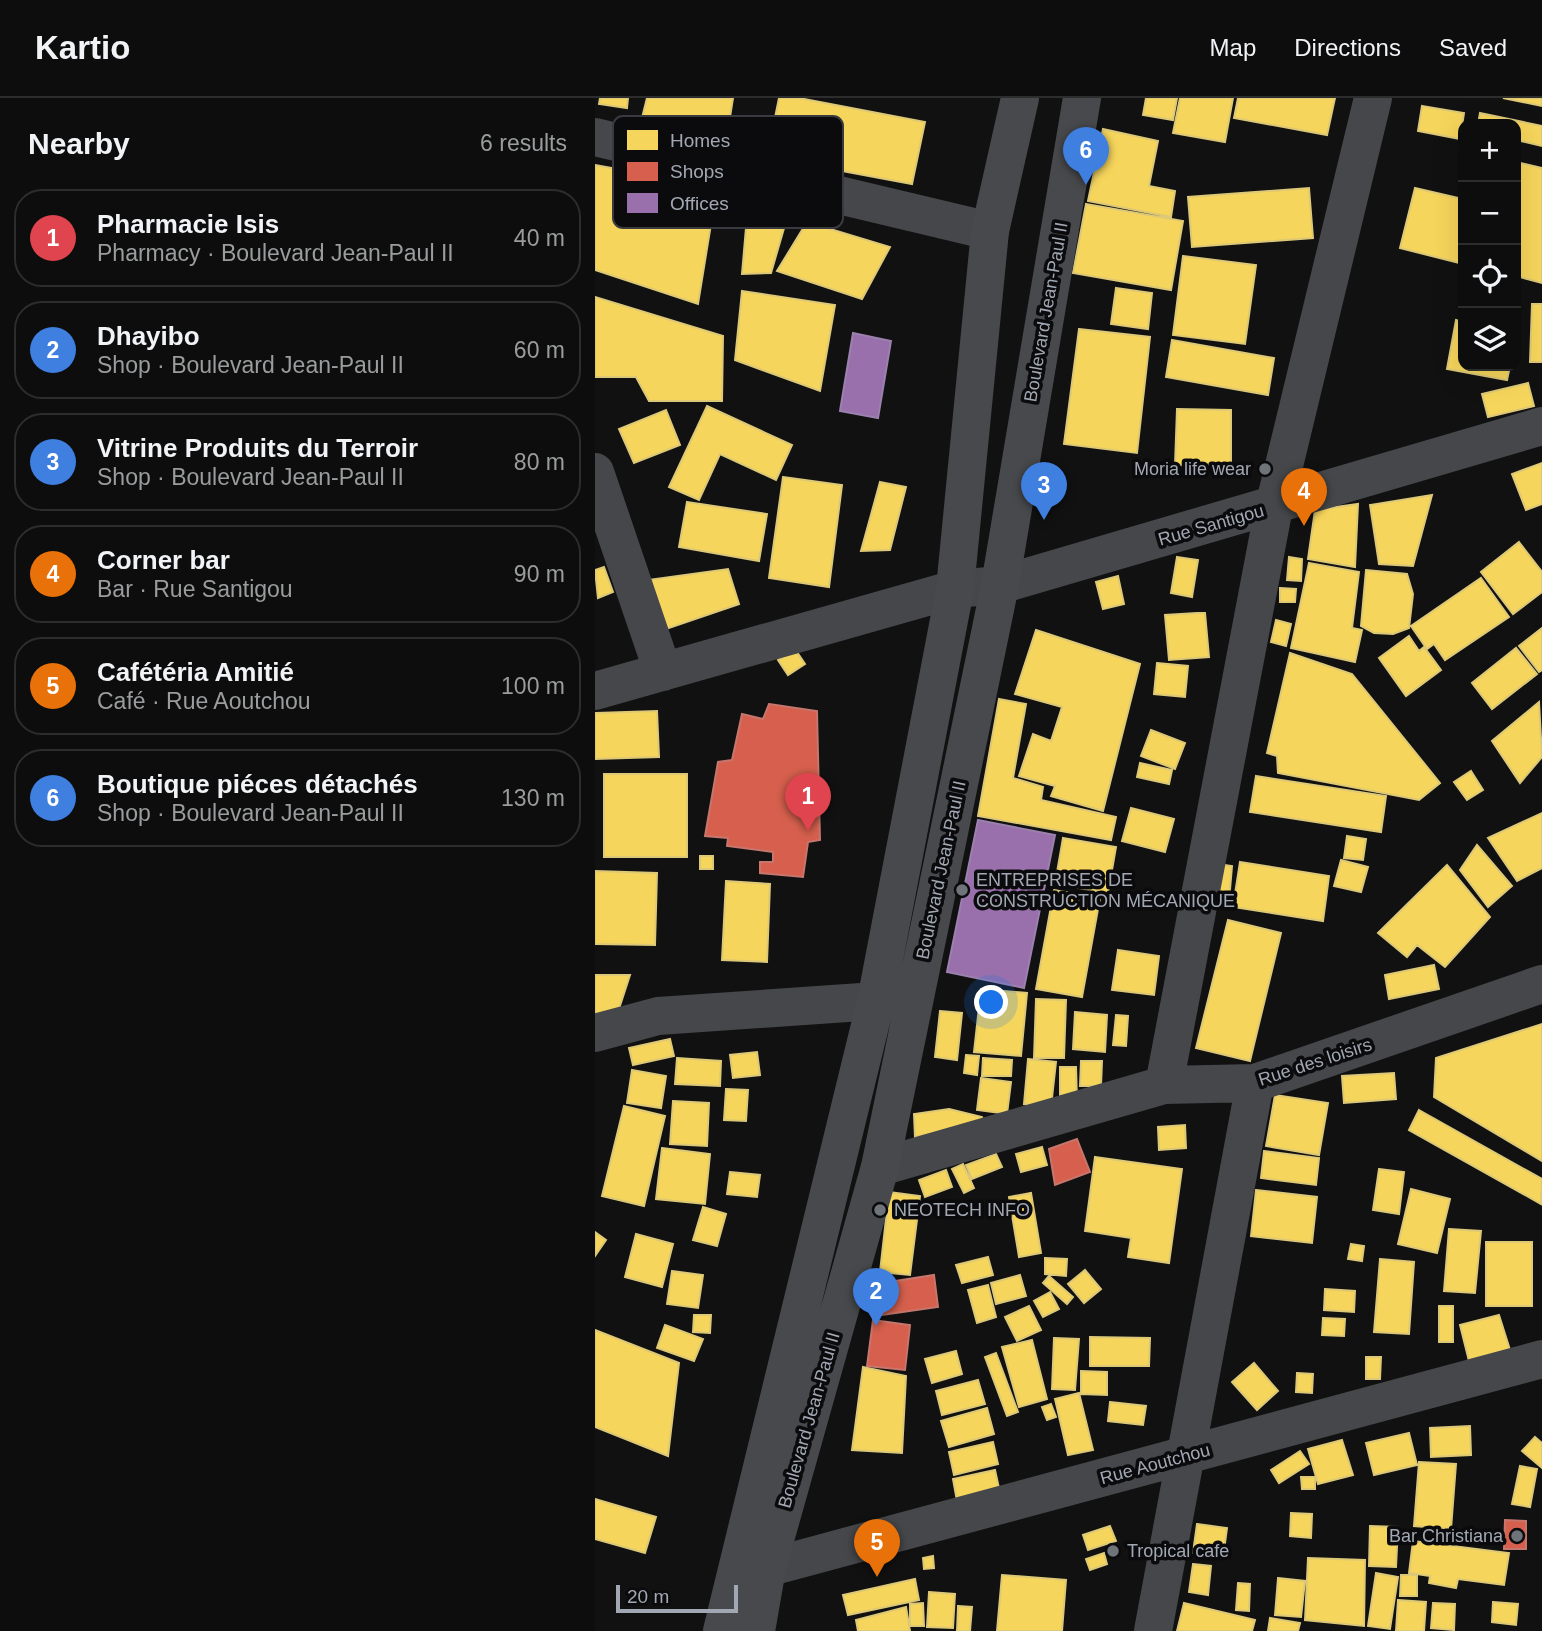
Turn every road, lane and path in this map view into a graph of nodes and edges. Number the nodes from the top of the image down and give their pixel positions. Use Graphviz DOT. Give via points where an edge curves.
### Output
graph roads {
  1 [pos="1020,98"];
  2 [pos="1082,98"];
  3 [pos="1373,98"];
  4 [pos="595,137"];
  5 [pos="613,141"];
  6 [pos="843,196"];
  7 [pos="990,231"];
  8 [pos="1542,426"];
  9 [pos="595,472"];
  10 [pos="1274,507"];
  11 [pos="1000,585"];
  12 [pos="955,589"];
  13 [pos="663,672"];
  14 [pos="595,691"];
  15 [pos="1542,984"];
  16 [pos="876,1001"];
  17 [pos="595,1033"];
  18 [pos="1255,1083"];
  19 [pos="1164,1085"];
  20 [pos="880,1167"];
  21 [pos="1542,1359"];
  22 [pos="1186,1456"];
  23 [pos="767,1568"];
  24 [pos="722,1631"];
  25 [pos="756,1631"];
  26 [pos="1153,1631"];
  1 -- 7 [label="main road, Boulevard Jean-Paul II"];
  2 -- 11 [label="main road, Boulevard Jean-Paul II"];
  3 -- 10 [label="street"];
  4 -- 5 [label="street"];
  6 -- 7 [label="street"];
  7 -- 12 [label="main road, Boulevard Jean-Paul II"];
  8 -- 10 [label="street, Rue Santigou"];
  9 -- 13 [label="street"];
  10 -- 11 [label="street, Rue Santigou"];
  10 -- 19 [label="street"];
  11 -- 12 [label="street, Rue Santigou"];
  11 -- 20 [label="main road, Boulevard Jean-Paul II"];
  12 -- 13 [label="street"];
  12 -- 16 [label="main road, Boulevard Jean-Paul II"];
  13 -- 14 [label="street"];
  15 -- 18 [label="street, Rue des loisirs"];
  16 -- 17 [label="street" via="658,1016"];
  16 -- 24 [label="main road, Boulevard Jean-Paul II"];
  18 -- 19 [label="street, Rue des loisirs"];
  18 -- 22 [label="street"];
  19 -- 20 [label="street, Rue des loisirs"];
  20 -- 23 [label="main road, Boulevard Jean-Paul II"];
  21 -- 22 [label="street, Rue Aoutchou"];
  22 -- 23 [label="street, Rue Aoutchou"];
  22 -- 26 [label="street"];
  23 -- 25 [label="main road, Boulevard Jean-Paul II"];
}
